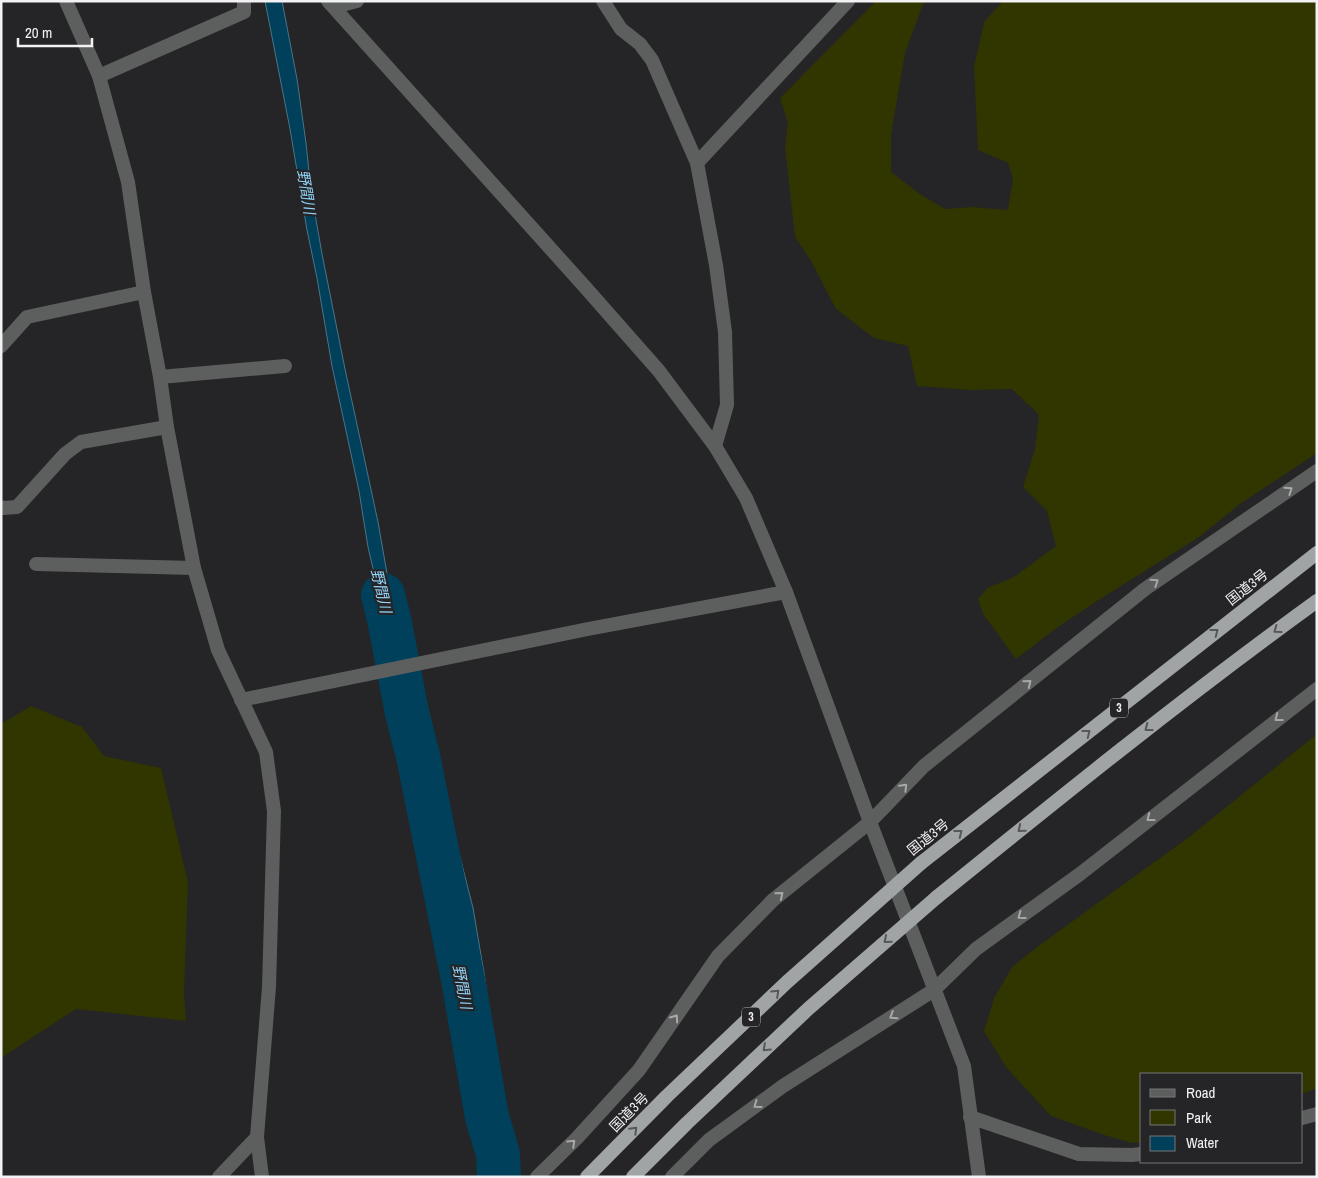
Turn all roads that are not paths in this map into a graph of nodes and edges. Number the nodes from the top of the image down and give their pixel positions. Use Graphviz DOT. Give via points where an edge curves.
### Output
graph roads {
  1 [pos="66,1"];
  2 [pos="244,1"];
  3 [pos="357,1"];
  4 [pos="603,1"];
  5 [pos="848,1"];
  6 [pos="331,4"];
  7 [pos="99,76"];
  8 [pos="697,163"];
  9 [pos="144,292"];
  10 [pos="1,346"];
  11 [pos="284,366"];
  12 [pos="160,377"];
  13 [pos="167,426"];
  14 [pos="715,446"];
  15 [pos="1317,471"];
  16 [pos="1,507"];
  17 [pos="1317,553"];
  18 [pos="36,564"];
  19 [pos="194,568"];
  20 [pos="786,592"];
  21 [pos="1317,602"];
  22 [pos="1317,689"];
  23 [pos="241,700"];
  24 [pos="870,822"];
  25 [pos="934,990"];
  26 [pos="970,1117"];
  27 [pos="257,1137"];
  28 [pos="1140,1154"];
  29 [pos="219,1177"];
  30 [pos="262,1177"];
  31 [pos="537,1177"];
  32 [pos="587,1177"];
  33 [pos="632,1177"];
  34 [pos="672,1177"];
  35 [pos="979,1177"];
  1 -- 7 [label="street"];
  2 -- 7 [label="street" via="244,12"];
  3 -- 6 [label="street"];
  4 -- 8 [label="street" via="621,28 640,44 652,60"];
  5 -- 8 [label="street"];
  6 -- 14 [label="street" via="659,371"];
  7 -- 9 [label="street" via="128,182"];
  8 -- 14 [label="street" via="725,332 727,405"];
  9 -- 10 [label="street" via="27,317"];
  9 -- 12 [label="street"];
  11 -- 12 [label="street"];
  12 -- 13 [label="street"];
  13 -- 16 [label="street" via="81,442 64,454 18,507"];
  13 -- 19 [label="street"];
  14 -- 20 [label="street" via="746,498"];
  24 -- 15 [label="street, one-way" via="924,766 1145,589"];
  32 -- 17 [label="highway, 国道3号 / 3, one-way, bridge" via="788,982 921,863"];
  18 -- 19 [label="street"];
  19 -- 23 [label="street" via="218,650"];
  20 -- 23 [label="street"];
  20 -- 24 [label="street"];
  21 -- 33 [label="highway, 3, one-way, bridge" via="1110,757 937,897 808,1009"];
  22 -- 25 [label="street, one-way" via="1080,874 976,949"];
  23 -- 27 [label="street" via="266,752 274,811 269,987"];
  24 -- 25 [label="street"];
  31 -- 24 [label="street, one-way" via="639,1070 718,956 773,900"];
  25 -- 26 [label="street" via="964,1066"];
  25 -- 34 [label="street, one-way" via="783,1086 709,1140"];
  26 -- 28 [label="street" via="1079,1154"];
  26 -- 35 [label="street"];
  27 -- 29 [label="street"];
  27 -- 30 [label="street"];
}
